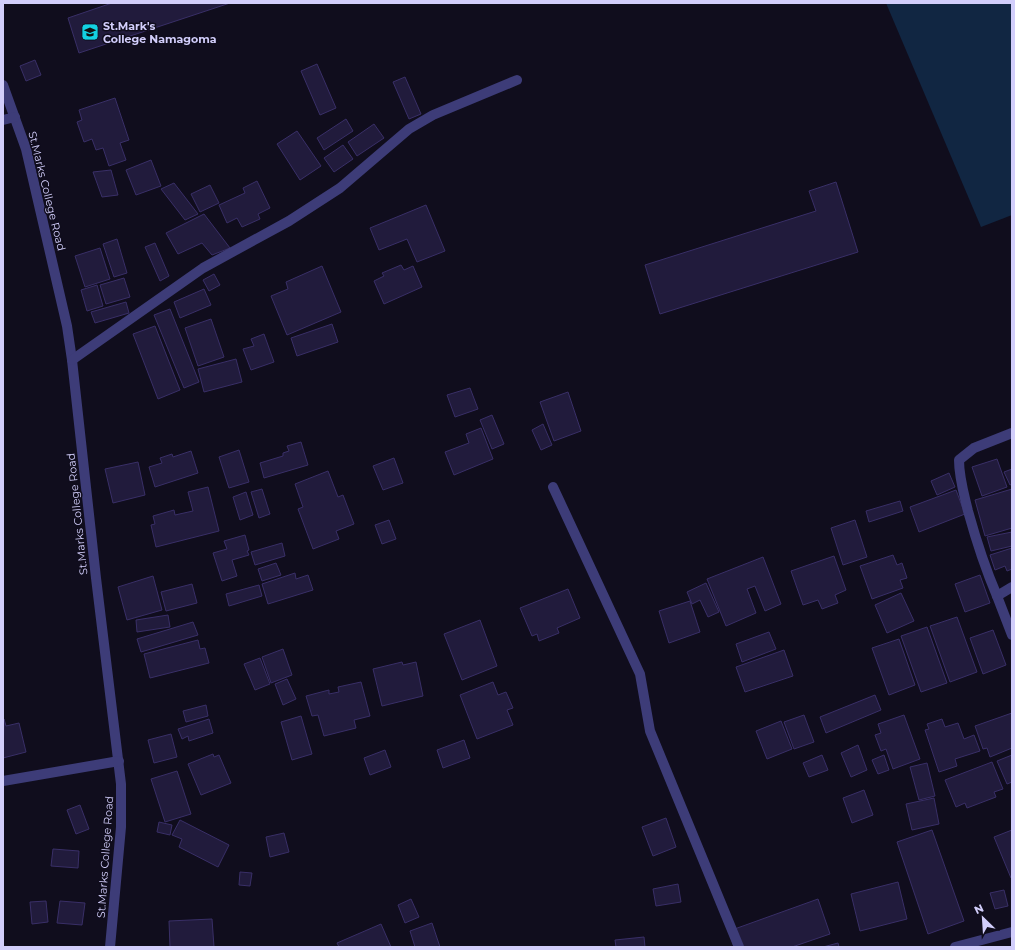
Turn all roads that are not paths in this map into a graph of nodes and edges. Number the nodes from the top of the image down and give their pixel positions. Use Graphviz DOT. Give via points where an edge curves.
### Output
graph roads {
  1 [pos="517,80"];
  2 [pos="3,86"];
  3 [pos="15,117"];
  4 [pos="3,120"];
  5 [pos="72,360"];
  6 [pos="1012,433"];
  7 [pos="553,487"];
  8 [pos="1012,587"];
  9 [pos="997,596"];
  10 [pos="1012,635"];
  11 [pos="119,761"];
  12 [pos="3,781"];
  13 [pos="1012,932"];
  14 [pos="110,947"];
  15 [pos="739,947"];
  16 [pos="955,947"];
  1 -- 5 [label="street" via="433,115 409,129 340,188 289,221 203,268"];
  2 -- 3 [label="street, St.Marks College Road"];
  3 -- 4 [label="street"];
  3 -- 5 [label="street, St.Marks College Road" via="26,148 67,326"];
  5 -- 11 [label="street, St.Marks College Road"];
  6 -- 9 [label="street" via="974,448 959,460 959,476 975,539"];
  7 -- 15 [label="street" via="640,674 650,731"];
  8 -- 9 [label="street"];
  9 -- 10 [label="street"];
  11 -- 12 [label="street"];
  11 -- 14 [label="street, St.Marks College Road" via="121,827"];
  13 -- 16 [label="street"];
}
